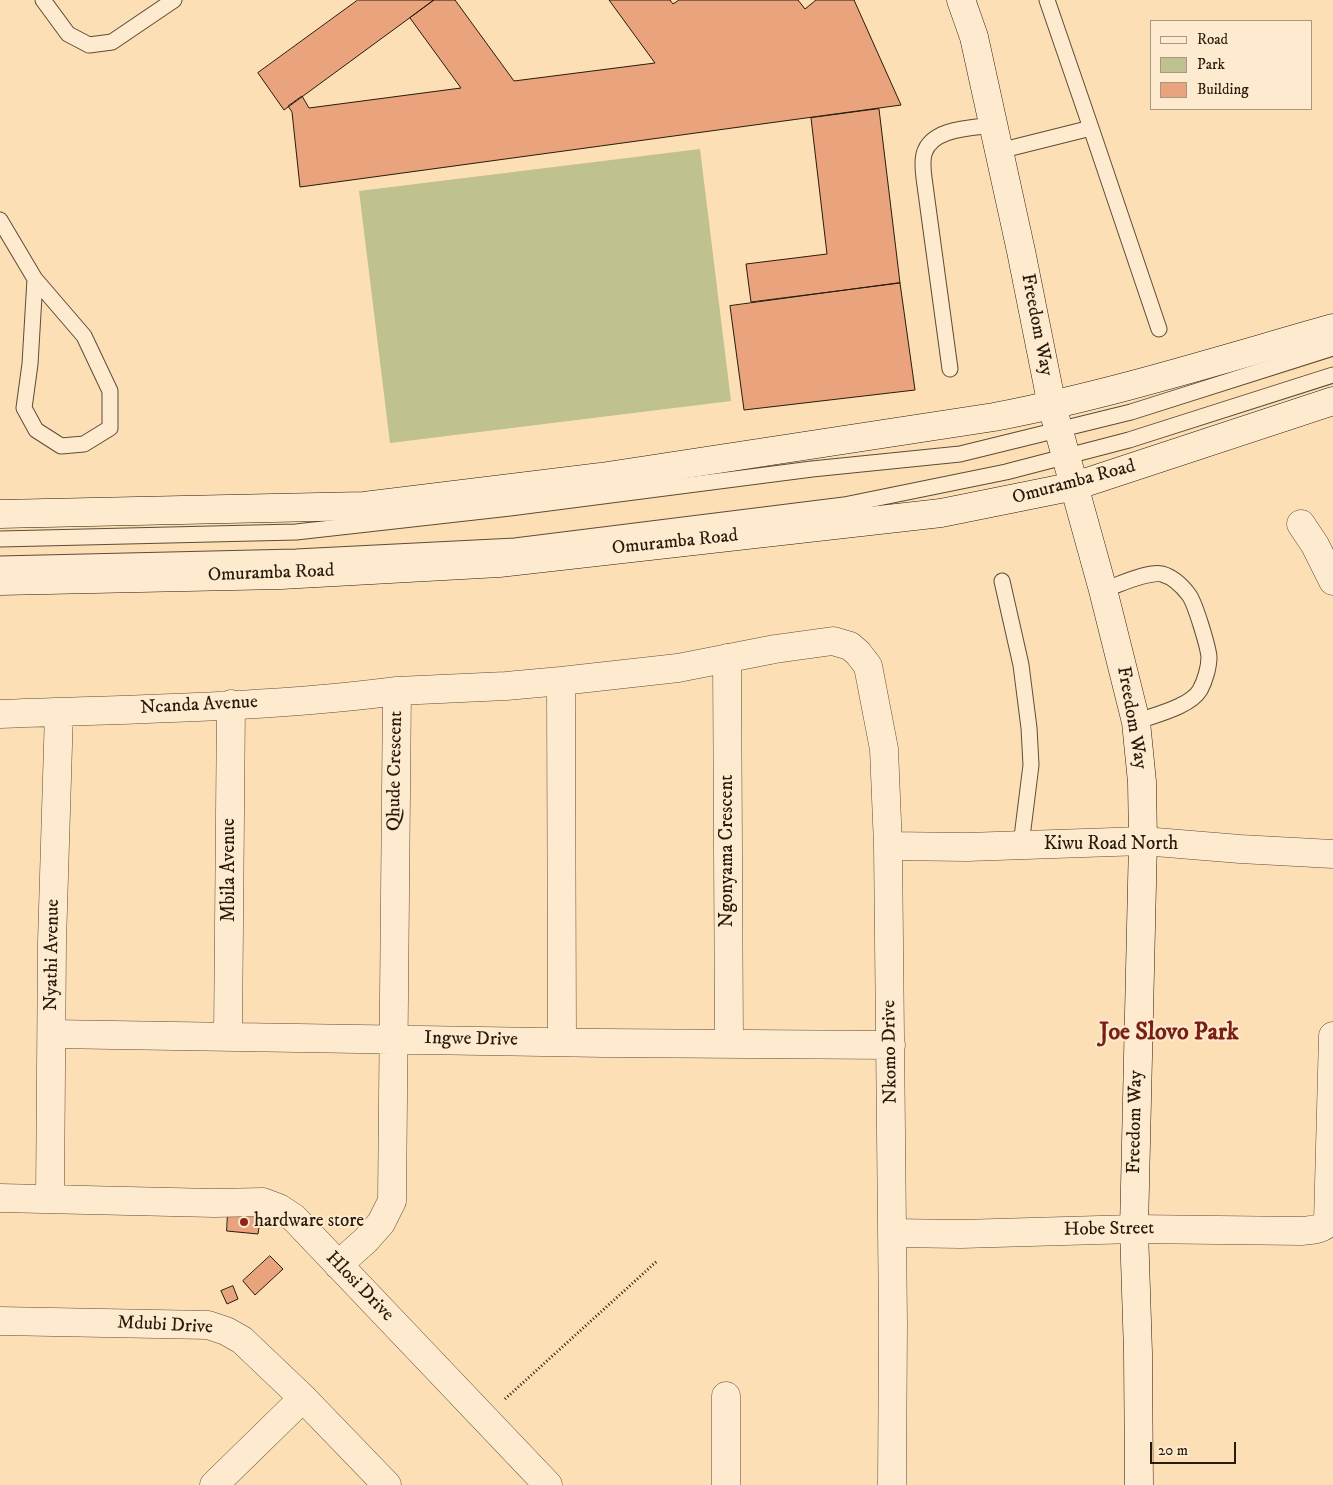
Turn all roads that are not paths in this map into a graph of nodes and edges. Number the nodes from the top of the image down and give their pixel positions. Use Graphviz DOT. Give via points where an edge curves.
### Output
graph roads {
  1 [pos="43,0"];
  2 [pos="174,0"];
  3 [pos="961,0"];
  4 [pos="1047,0"];
  5 [pos="993,125"];
  6 [pos="1091,128"];
  7 [pos="999,151"];
  8 [pos="0,220"];
  9 [pos="35,279"];
  10 [pos="1333,328"];
  11 [pos="1159,329"];
  12 [pos="1333,348"];
  13 [pos="950,369"];
  14 [pos="1333,375"];
  15 [pos="1333,401"];
  16 [pos="1055,418"];
  17 [pos="1066,456"];
  18 [pos="1074,486"];
  19 [pos="0,514"];
  20 [pos="1301,524"];
  21 [pos="0,539"];
  22 [pos="0,564"];
  23 [pos="0,581"];
  24 [pos="1002,581"];
  25 [pos="1333,582"];
  26 [pos="1103,590"];
  27 [pos="727,658"];
  28 [pos="561,682"];
  29 [pos="397,691"];
  30 [pos="231,704"];
  31 [pos="59,712"];
  32 [pos="0,714"];
  33 [pos="1136,722"];
  34 [pos="1143,841"];
  35 [pos="1021,845"];
  36 [pos="888,846"];
  37 [pos="1333,854"];
  38 [pos="52,1034"];
  39 [pos="228,1036"];
  40 [pos="1333,1036"];
  41 [pos="392,1039"];
  42 [pos="562,1042"];
  43 [pos="729,1043"];
  44 [pos="891,1045"];
  45 [pos="1332,1108"];
  46 [pos="0,1198"];
  47 [pos="50,1199"];
  48 [pos="1134,1229"];
  49 [pos="892,1233"];
  50 [pos="338,1265"];
  51 [pos="0,1321"];
  52 [pos="726,1396"];
  53 [pos="304,1398"];
  54 [pos="214,1485"];
  55 [pos="386,1485"];
  56 [pos="548,1485"];
  57 [pos="726,1485"];
  58 [pos="892,1485"];
  59 [pos="1138,1485"];
  1 -- 2 [label="lane" via="68,34 89,45 112,42"];
  3 -- 5 [label="street, Freedom Way" via="974,37"];
  4 -- 6 [label="lane"];
  5 -- 7 [label="street, Freedom Way"];
  5 -- 13 [label="lane" via="937,137 928,144 924,153 924,178"];
  6 -- 7 [label="lane"];
  6 -- 11 [label="lane"];
  7 -- 16 [label="street, Freedom Way"];
  8 -- 9 [label="lane"];
  9 -- 9 [label="lane" via="24,408 36,430 60,446 84,444 110,428 110,391 84,336"];
  10 -- 16 [label="street" via="1113,390"];
  12 -- 16 [label="lane" via="1131,412"];
  14 -- 17 [label="lane" via="1129,440"];
  15 -- 18 [label="street, Omuramba Road"];
  16 -- 17 [label="street, Freedom Way"];
  16 -- 19 [label="street" via="984,418 611,475 364,506"];
  16 -- 21 [label="lane" via="960,454 510,508 296,532"];
  17 -- 18 [label="street, Freedom Way"];
  17 -- 22 [label="lane" via="981,478 844,505 515,546 296,557"];
  18 -- 23 [label="street, Omuramba Road" via="941,513 499,563 281,575"];
  18 -- 26 [label="street, Freedom Way"];
  20 -- 25 [label="street"];
  24 -- 35 [label="lane" via="1021,665 1029,728 1031,765"];
  26 -- 33 [label="street, Freedom Way"];
  26 -- 33 [label="lane" via="1154,574 1164,575 1191,596 1202,628 1209,657 1200,690 1190,701"];
  27 -- 28 [label="street" via="678,668"];
  27 -- 36 [label="street, Nkomo Drive" via="833,641 858,652 868,666 884,749"];
  27 -- 43 [label="street, Ngonyama Crescent"];
  28 -- 29 [label="street, Qhude Crescent"];
  28 -- 42 [label="street"];
  29 -- 30 [label="street, Ncanda Avenue" via="345,698"];
  29 -- 41 [label="street, Qhude Crescent"];
  30 -- 31 [label="street, Ncanda Avenue"];
  30 -- 39 [label="street, Mbila Avenue"];
  31 -- 32 [label="street, Ncanda Avenue"];
  31 -- 38 [label="street, Nyathi Avenue"];
  33 -- 34 [label="street, Freedom Way"];
  34 -- 35 [label="street, Kiwu Road North"];
  34 -- 37 [label="street, Kiwu Road North"];
  34 -- 48 [label="street, Freedom Way"];
  35 -- 36 [label="street, Kiwu Road North"];
  36 -- 44 [label="street, Nkomo Drive"];
  38 -- 39 [label="street, Ingwe Drive"];
  38 -- 47 [label="street, Nyathi Avenue"];
  39 -- 41 [label="street, Ingwe Drive"];
  40 -- 45 [label="street"];
  41 -- 42 [label="street, Ingwe Drive"];
  41 -- 50 [label="street, Qhude Crescent" via="392,1201 381,1223"];
  42 -- 43 [label="street, Ingwe Drive"];
  43 -- 44 [label="street, Ingwe Drive"];
  44 -- 49 [label="street, Nkomo Drive"];
  45 -- 48 [label="street, Hobe Street" via="1328,1222 1325,1226 1302,1231"];
  46 -- 47 [label="street, Hlosi Drive"];
  47 -- 50 [label="street, Hlosi Drive" via="263,1202 294,1218"];
  48 -- 49 [label="street, Hobe Street"];
  48 -- 59 [label="street, Freedom Way"];
  49 -- 58 [label="street, Nkomo Drive"];
  50 -- 56 [label="street, Hlosi Drive"];
  51 -- 53 [label="street, Mdubi Drive" via="208,1325 242,1340"];
  52 -- 57 [label="street"];
  53 -- 54 [label="street"];
  53 -- 55 [label="street, Mdubi Drive"];
}
